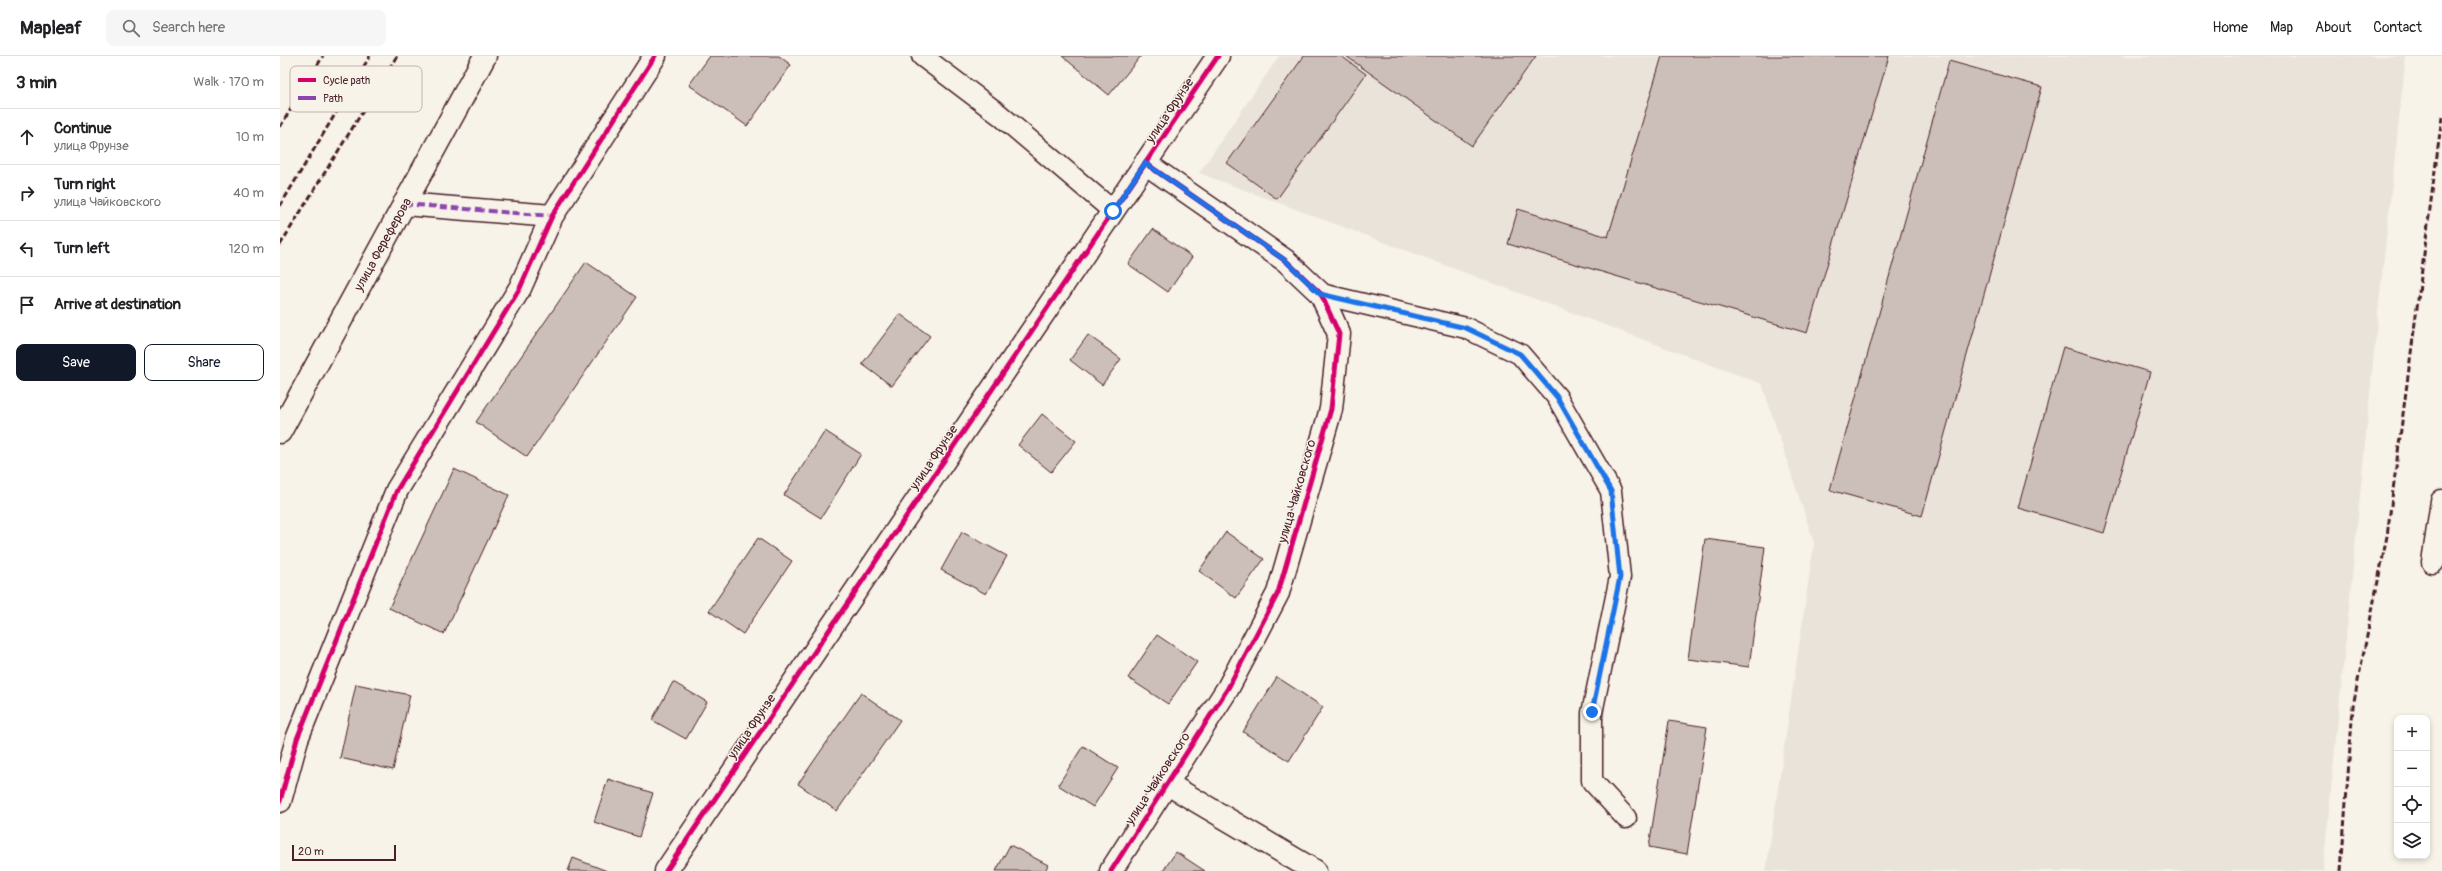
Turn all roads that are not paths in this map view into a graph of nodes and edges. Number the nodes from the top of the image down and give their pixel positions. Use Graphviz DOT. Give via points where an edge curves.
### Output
graph roads {
  1 [pos="485,56"];
  2 [pos="655,56"];
  3 [pos="922,56"];
  4 [pos="1218,56"];
  5 [pos="1145,163"];
  6 [pos="404,204"];
  7 [pos="1113,211"];
  8 [pos="552,216"];
  9 [pos="1320,294"];
  10 [pos="280,432"];
  11 [pos="2442,501"];
  12 [pos="2433,562"];
  13 [pos="1166,783"];
  14 [pos="280,801"];
  15 [pos="1626,818"];
  16 [pos="666,871"];
  17 [pos="1111,871"];
  18 [pos="1315,871"];
  1 -- 6 [label="street, улица Фереферова"];
  2 -- 8 [label="street"];
  3 -- 7 [label="lane" via="1000,115"];
  4 -- 5 [label="street, улица Фрунзе"];
  5 -- 7 [label="street, улица Фрунзе"];
  5 -- 9 [label="street, улица Чайковского" via="1286,261"];
  6 -- 8 [label="street"];
  6 -- 10 [label="street, улица Фереферова"];
  7 -- 16 [label="street, улица Фрунзе"];
  8 -- 14 [label="street" via="520,288 397,490 298,739"];
  9 -- 13 [label="street, улица Чайковского" via="1338,334 1331,409 1278,593 1228,688"];
  9 -- 15 [label="lane" via="1466,328 1520,354 1557,397 1611,491 1620,577 1592,712 1592,781"];
  11 -- 12 [label="street"];
  13 -- 17 [label="street, улица Чайковского"];
  13 -- 18 [label="street"];
}
